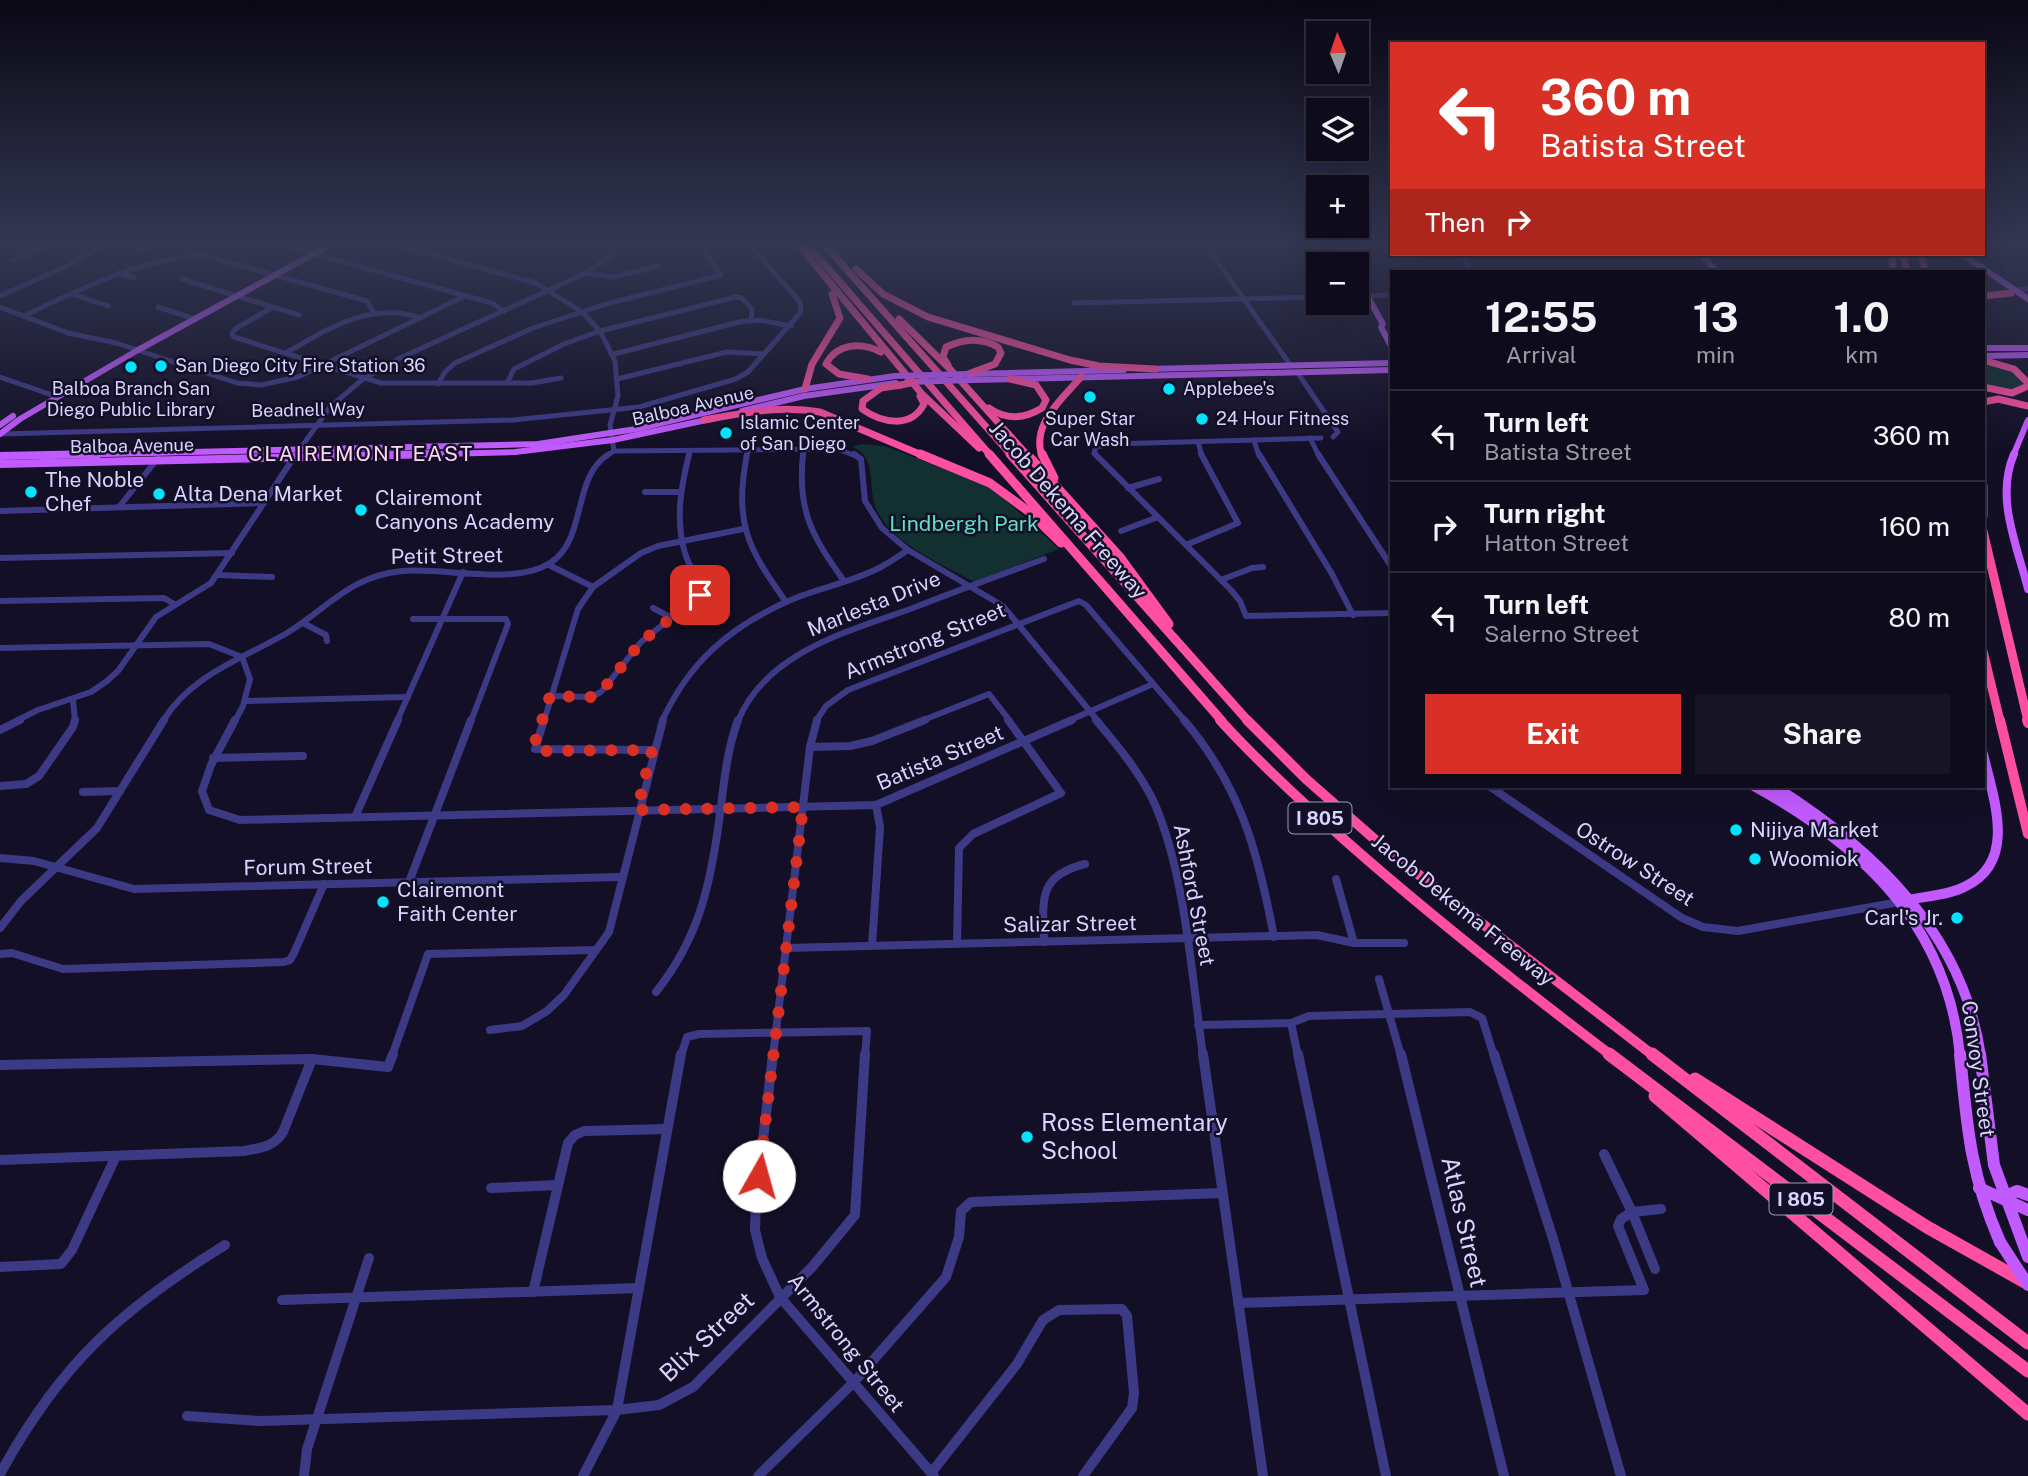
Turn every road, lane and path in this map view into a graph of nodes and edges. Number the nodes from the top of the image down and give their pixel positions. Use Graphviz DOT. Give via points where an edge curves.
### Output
graph roads {
  1 [pos="16,313"];
  2 [pos="31,313"];
  3 [pos="178,313"];
  4 [pos="205,313"];
  5 [pos="263,313"];
  6 [pos="292,313"];
  7 [pos="374,313"];
  8 [pos="406,313"];
  9 [pos="431,313"];
  10 [pos="500,313"];
  11 [pos="579,313"];
  12 [pos="583,313"];
  13 [pos="672,313"];
  14 [pos="753,313"];
  15 [pos="800,313"];
  16 [pos="840,313"];
  17 [pos="853,313"];
  18 [pos="867,313"];
  19 [pos="887,313"];
  20 [pos="888,313"];
  21 [pos="919,313"];
  22 [pos="1254,313"];
  23 [pos="1377,313"];
  24 [pos="299,315"];
  25 [pos="24,316"];
  26 [pos="195,318"];
  27 [pos="421,318"];
  28 [pos="751,320"];
  29 [pos="1383,324"];
  30 [pos="791,326"];
  31 [pos="1390,330"];
  32 [pos="600,331"];
  33 [pos="1390,344"];
  34 [pos="1985,348"];
  35 [pos="2028,348"];
  36 [pos="138,350"];
  37 [pos="286,354"];
  38 [pos="614,354"];
  39 [pos="764,354"];
  40 [pos="2028,355"];
  41 [pos="890,358"];
  42 [pos="1985,358"];
  43 [pos="1985,359"];
  44 [pos="1390,363"];
  45 [pos="1339,364"];
  46 [pos="324,365"];
  47 [pos="1291,366"];
  48 [pos="950,369"];
  49 [pos="1155,369"];
  50 [pos="1390,370"];
  51 [pos="1297,372"];
  52 [pos="1220,374"];
  53 [pos="0,377"];
  54 [pos="364,377"];
  55 [pos="970,377"];
  56 [pos="1081,377"];
  57 [pos="561,378"];
  58 [pos="618,379"];
  59 [pos="868,379"];
  60 [pos="1010,379"];
  61 [pos="507,383"];
  62 [pos="438,384"];
  63 [pos="901,384"];
  64 [pos="915,384"];
  65 [pos="2028,384"];
  66 [pos="805,389"];
  67 [pos="1986,389"];
  68 [pos="972,395"];
  69 [pos="55,396"];
  70 [pos="1985,402"];
  71 [pos="2027,406"];
  72 [pos="615,409"];
  73 [pos="704,421"];
  74 [pos="2028,421"];
  75 [pos="316,424"];
  76 [pos="0,425"];
  77 [pos="2026,432"];
  78 [pos="0,434"];
  79 [pos="1336,435"];
  80 [pos="613,437"];
  81 [pos="1310,438"];
  82 [pos="1321,438"];
  83 [pos="1254,440"];
  84 [pos="1198,442"];
  85 [pos="804,449"];
  86 [pos="748,450"];
  87 [pos="614,451"];
  88 [pos="690,451"];
  89 [pos="160,454"];
  90 [pos="295,455"];
  91 [pos="0,456"];
  92 [pos="155,462"];
  93 [pos="0,464"];
  94 [pos="1159,479"];
  95 [pos="1020,487"];
  96 [pos="1128,488"];
  97 [pos="1061,491"];
  98 [pos="645,492"];
  99 [pos="679,492"];
  100 [pos="264,503"];
  101 [pos="119,507"];
  102 [pos="0,511"];
  103 [pos="1158,517"];
  104 [pos="743,529"];
  105 [pos="1121,531"];
  106 [pos="1985,540"];
  107 [pos="681,541"];
  108 [pos="1186,545"];
  109 [pos="908,550"];
  110 [pos="232,553"];
  111 [pos="0,558"];
  112 [pos="1044,559"];
  113 [pos="1390,564"];
  114 [pos="549,565"];
  115 [pos="1263,567"];
  116 [pos="463,572"];
  117 [pos="218,575"];
  118 [pos="1097,576"];
  119 [pos="272,577"];
  120 [pos="1221,580"];
  121 [pos="844,581"];
  122 [pos="971,586"];
  123 [pos="593,587"];
  124 [pos="2028,589"];
  125 [pos="0,601"];
  126 [pos="786,602"];
  127 [pos="174,604"];
  128 [pos="653,608"];
  129 [pos="1390,613"];
  130 [pos="1353,615"];
  131 [pos="670,617"];
  132 [pos="442,618"];
  133 [pos="413,619"];
  134 [pos="303,623"];
  135 [pos="1018,623"];
  136 [pos="327,641"];
  137 [pos="137,645"];
  138 [pos="0,648"];
  139 [pos="243,657"];
  140 [pos="1985,659"];
  141 [pos="1204,673"];
  142 [pos="1153,684"];
  143 [pos="550,696"];
  144 [pos="408,698"];
  145 [pos="73,700"];
  146 [pos="246,701"];
  147 [pos="1090,712"];
  148 [pos="2028,723"];
  149 [pos="0,730"];
  150 [pos="1024,740"];
  151 [pos="810,747"];
  152 [pos="652,750"];
  153 [pos="303,756"];
  154 [pos="214,758"];
  155 [pos="1985,764"];
  156 [pos="0,786"];
  157 [pos="1491,788"];
  158 [pos="1757,788"];
  159 [pos="1777,788"];
  160 [pos="120,791"];
  161 [pos="83,792"];
  162 [pos="876,805"];
  163 [pos="803,807"];
  164 [pos="720,808"];
  165 [pos="637,810"];
  166 [pos="434,815"];
  167 [pos="355,817"];
  168 [pos="2028,834"];
  169 [pos="0,858"];
  170 [pos="1085,864"];
  171 [pos="57,868"];
  172 [pos="621,877"];
  173 [pos="1336,878"];
  174 [pos="409,882"];
  175 [pos="324,884"];
  176 [pos="1912,899"];
  177 [pos="1899,902"];
  178 [pos="0,928"];
  179 [pos="1274,937"];
  180 [pos="1186,938"];
  181 [pos="1044,942"];
  182 [pos="1354,943"];
  183 [pos="1404,943"];
  184 [pos="957,944"];
  185 [pos="872,946"];
  186 [pos="786,948"];
  187 [pos="596,950"];
  188 [pos="0,954"];
  189 [pos="1379,979"];
  190 [pos="656,992"];
  191 [pos="1391,1014"];
  192 [pos="1291,1023"];
  193 [pos="1198,1025"];
  194 [pos="1574,1028"];
  195 [pos="490,1030"];
  196 [pos="776,1032"];
  197 [pos="1633,1039"];
  198 [pos="312,1059"];
  199 [pos="0,1065"];
  200 [pos="667,1129"];
  201 [pos="1604,1154"];
  202 [pos="116,1156"];
  203 [pos="0,1160"];
  204 [pos="558,1185"];
  205 [pos="491,1188"];
  206 [pos="1979,1188"];
  207 [pos="1222,1193"];
  208 [pos="2028,1195"];
  209 [pos="2004,1197"];
  210 [pos="1661,1209"];
  211 [pos="2028,1210"];
  212 [pos="1632,1212"];
  213 [pos="225,1245"];
  214 [pos="2028,1257"];
  215 [pos="369,1258"];
  216 [pos="0,1267"];
  217 [pos="1655,1269"];
  218 [pos="2028,1285"];
  219 [pos="639,1288"];
  220 [pos="533,1292"];
  221 [pos="1567,1292"];
  222 [pos="1460,1296"];
  223 [pos="356,1297"];
  224 [pos="780,1297"];
  225 [pos="1349,1299"];
  226 [pos="282,1300"];
  227 [pos="1238,1303"];
  228 [pos="2028,1343"];
  229 [pos="2028,1371"];
  230 [pos="854,1382"];
  231 [pos="617,1410"];
  232 [pos="2028,1413"];
  233 [pos="187,1416"];
  234 [pos="316,1419"];
  235 [pos="0,1474"];
  236 [pos="933,1474"];
  237 [pos="304,1476"];
  238 [pos="583,1476"];
  239 [pos="758,1476"];
  240 [pos="1083,1476"];
  241 [pos="1263,1476"];
  242 [pos="1386,1476"];
  243 [pos="1504,1476"];
  244 [pos="1621,1476"];
  1 -- 25 [label="street"];
  2 -- 25 [label="street"];
  3 -- 26 [label="street"];
  4 -- 26 [label="main road"];
  5 -- 37 [label="street" via="232,334"];
  6 -- 24 [label="street"];
  7 -- 37 [label="street" via="336,326"];
  8 -- 27 [label="street"];
  9 -- 27 [label="street"];
  10 -- 54 [label="street"];
  11 -- 62 [label="street" via="455,363"];
  12 -- 32 [label="street"];
  13 -- 32 [label="street"];
  14 -- 28 [label="street"];
  15 -- 30 [label="street"];
  16 -- 66 [label="highway" via="834,332 812,365"];
  17 -- 41 [label="highway"];
  18 -- 95 [label="highway, Jacob Dekema Freeway / I 805"];
  19 -- 141 [label="highway, Jacob Dekema Freeway / I 805"];
  20 -- 48 [label="highway"];
  21 -- 49 [label="highway" via="1070,360"];
  22 -- 47 [label="street"];
  23 -- 29 [label="main road"];
  25 -- 36 [label="street" via="68,334"];
  26 -- 36 [label="main road"];
  27 -- 46 [label="street"];
  28 -- 30 [label="street"];
  28 -- 38 [label="street"];
  29 -- 31 [label="main road"];
  29 -- 33 [label="main road"];
  30 -- 39 [label="street, Beadnell Way"];
  32 -- 38 [label="street"];
  32 -- 61 [label="street" via="522,364"];
  34 -- 35 [label="main road"];
  36 -- 46 [label="street" via="243,384 280,382"];
  36 -- 69 [label="main road"];
  37 -- 46 [label="street"];
  38 -- 58 [label="street"];
  39 -- 58 [label="street" via="727,352"];
  39 -- 72 [label="street, Beadnell Way" via="748,372 727,383"];
  40 -- 42 [label="main road"];
  41 -- 59 [label="highway" via="873,347 858,345 840,348 829,356 826,364 831,372"];
  41 -- 64 [label="highway"];
  43 -- 65 [label="highway" via="2012,368"];
  44 -- 45 [label="main road, Balboa Avenue"];
  45 -- 47 [label="main road, Balboa Avenue"];
  45 -- 51 [label="main road"];
  46 -- 54 [label="street"];
  47 -- 49 [label="main road, Balboa Avenue"];
  47 -- 52 [label="main road"];
  48 -- 55 [label="highway" via="943,357 946,347 959,341 976,339 998,347 1001,353 995,364"];
  48 -- 68 [label="highway"];
  49 -- 55 [label="main road, Balboa Avenue"];
  50 -- 51 [label="main road, Balboa Avenue"];
  51 -- 52 [label="main road, Balboa Avenue"];
  51 -- 79 [label="street"];
  52 -- 56 [label="main road, Balboa Avenue"];
  53 -- 69 [label="street"];
  54 -- 62 [label="street" via="397,385"];
  54 -- 75 [label="street" via="334,401"];
  55 -- 59 [label="main road, Balboa Avenue, bridge"];
  55 -- 60 [label="main road, Balboa Avenue"];
  55 -- 64 [label="main road, Balboa Avenue, bridge"];
  56 -- 60 [label="main road, Balboa Avenue"];
  56 -- 97 [label="highway" via="1041,429 1039,443"];
  57 -- 61 [label="street"];
  58 -- 72 [label="street"];
  59 -- 66 [label="main road, Balboa Avenue"];
  60 -- 68 [label="highway" via="1036,385 1046,400 1042,408 1022,417 1006,416"];
  61 -- 62 [label="street"];
  63 -- 64 [label="highway, bridge"];
  63 -- 64 [label="highway" via="875,391 863,401 862,409 886,421 914,418 924,404"];
  63 -- 73 [label="main road, Balboa Avenue" via="804,396"];
  64 -- 95 [label="highway"];
  65 -- 67 [label="highway" via="2024,391 2014,393"];
  66 -- 80 [label="main road, Balboa Avenue"];
  67 -- 71 [label="highway"];
  68 -- 97 [label="highway"];
  69 -- 76 [label="main road"];
  69 -- 78 [label="main road"];
  70 -- 71 [label="highway" via="1998,399"];
  72 -- 75 [label="street, Beadnell Way" via="513,420"];
  72 -- 80 [label="street" via="610,425"];
  73 -- 80 [label="main road, Balboa Avenue"];
  73 -- 118 [label="highway" via="779,408 829,415 990,483 1028,511"];
  74 -- 77 [label="main road"];
  75 -- 78 [label="street, Beadnell Way"];
  75 -- 90 [label="street"];
  77 -- 124 [label="main road" via="2007,470 2005,498"];
  80 -- 87 [label="street"];
  80 -- 90 [label="main road, Balboa Avenue" via="515,452"];
  81 -- 82 [label="street"];
  81 -- 83 [label="street"];
  81 -- 113 [label="street"];
  83 -- 84 [label="street"];
  83 -- 130 [label="street"];
  84 -- 96 [label="street" via="1096,447 1096,456"];
  84 -- 108 [label="street" via="1238,523"];
  85 -- 86 [label="street"];
  85 -- 109 [label="street, Ashford Street" via="856,454 862,462 864,495 873,517"];
  85 -- 121 [label="street" via="801,508 810,532"];
  86 -- 88 [label="street"];
  86 -- 104 [label="street" via="740,495"];
  87 -- 88 [label="street"];
  87 -- 114 [label="street" via="593,468 566,546"];
  88 -- 99 [label="street"];
  89 -- 90 [label="main road, Balboa Avenue"];
  89 -- 91 [label="main road, Balboa Avenue"];
  89 -- 92 [label="street"];
  90 -- 92 [label="main road, Balboa Avenue"];
  90 -- 100 [label="street"];
  92 -- 93 [label="main road, Balboa Avenue"];
  92 -- 101 [label="street"];
  94 -- 96 [label="street"];
  95 -- 118 [label="highway, Jacob Dekema Freeway / I 805"];
  96 -- 103 [label="street"];
  97 -- 141 [label="highway" via="1120,557"];
  98 -- 99 [label="street"];
  99 -- 107 [label="street"];
  100 -- 101 [label="street"];
  100 -- 110 [label="street"];
  101 -- 102 [label="street"];
  103 -- 105 [label="street"];
  103 -- 108 [label="street"];
  104 -- 107 [label="street"];
  104 -- 126 [label="street" via="756,561"];
  106 -- 148 [label="highway"];
  107 -- 123 [label="street" via="641,553"];
  107 -- 131 [label="street" via="700,595"];
  108 -- 120 [label="street"];
  109 -- 121 [label="street" via="880,568"];
  109 -- 122 [label="street, Ashford Street"];
  110 -- 111 [label="street"];
  110 -- 117 [label="street"];
  112 -- 122 [label="street, Marlesta Drive"];
  114 -- 116 [label="street, Petit Street" via="518,573"];
  114 -- 123 [label="street"];
  115 -- 120 [label="street"];
  116 -- 132 [label="street"];
  116 -- 134 [label="street, Petit Street" via="412,571 374,577 331,598"];
  117 -- 119 [label="street"];
  117 -- 127 [label="street"];
  118 -- 194 [label="highway, Jacob Dekema Freeway / I 805" via="1278,780 1403,892"];
  120 -- 130 [label="street" via="1252,618"];
  121 -- 126 [label="street"];
  122 -- 135 [label="street, Ashford Street" via="1003,606"];
  122 -- 164 [label="street, Marlesta Drive" via="824,641 766,679 747,702 734,732"];
  123 -- 143 [label="street" via="578,609"];
  125 -- 127 [label="street" via="164,598"];
  126 -- 152 [label="street" via="744,625 700,660 669,704"];
  127 -- 137 [label="street" via="156,617"];
  128 -- 131 [label="street"];
  129 -- 130 [label="street"];
  131 -- 143 [label="street" via="641,642 601,692 591,697"];
  132 -- 133 [label="street"];
  132 -- 144 [label="street"];
  132 -- 166 [label="street" via="498,617 508,624"];
  134 -- 136 [label="street" via="326,635"];
  134 -- 139 [label="street, Petit Street"];
  135 -- 142 [label="street, Armstrong Street" via="1079,601"];
  135 -- 147 [label="street, Ashford Street"];
  135 -- 151 [label="street, Armstrong Street" via="839,695 816,719"];
  137 -- 138 [label="street"];
  137 -- 139 [label="street" via="209,644"];
  137 -- 145 [label="street" via="107,681"];
  139 -- 146 [label="street" via="252,684"];
  139 -- 160 [label="street, Petit Street" via="175,701"];
  140 -- 168 [label="highway"];
  141 -- 197 [label="highway, Jacob Dekema Freeway / I 805" via="1306,779 1388,851"];
  142 -- 147 [label="street, Batista Street"];
  142 -- 179 [label="street" via="1209,749 1246,818"];
  143 -- 152 [label="street" via="535,749"];
  144 -- 146 [label="street"];
  144 -- 167 [label="street"];
  145 -- 149 [label="street" via="38,710"];
  145 -- 156 [label="street" via="73,727 39,776 26,784"];
  146 -- 154 [label="street"];
  147 -- 150 [label="street, Batista Street"];
  147 -- 180 [label="street, Ashford Street" via="1143,779 1164,824"];
  150 -- 151 [label="street" via="989,694 872,741"];
  150 -- 162 [label="street, Batista Street"];
  150 -- 184 [label="street" via="1061,793 973,834 959,848"];
  151 -- 163 [label="street, Armstrong Street"];
  152 -- 165 [label="street"];
  153 -- 154 [label="street"];
  154 -- 167 [label="street, Batista Street" via="205,775 203,802 211,812 227,819"];
  155 -- 176 [label="main road" via="2000,835 1998,855 1970,885"];
  157 -- 177 [label="street, Ostrow Street" via="1682,918 1703,927 1738,931"];
  158 -- 177 [label="main road, Convoy Street" via="1824,830"];
  159 -- 176 [label="main road, Convoy Street" via="1852,839"];
  160 -- 161 [label="street"];
  160 -- 171 [label="street, Petit Street" via="97,828"];
  162 -- 163 [label="street, Batista Street"];
  162 -- 185 [label="street" via="880,827"];
  163 -- 164 [label="street, Batista Street"];
  163 -- 186 [label="street, Armstrong Street"];
  164 -- 165 [label="street, Batista Street"];
  164 -- 190 [label="street, Marlesta Drive" via="697,928 677,968"];
  165 -- 166 [label="street, Batista Street"];
  165 -- 172 [label="street"];
  166 -- 167 [label="street, Batista Street"];
  166 -- 174 [label="street"];
  169 -- 171 [label="street, Forum Street" via="22,857"];
  170 -- 181 [label="street" via="1065,868 1044,887"];
  171 -- 175 [label="street, Forum Street" via="135,889"];
  171 -- 178 [label="street, Petit Street" via="12,910"];
  172 -- 174 [label="street, Forum Street"];
  172 -- 187 [label="street" via="609,932"];
  173 -- 182 [label="street"];
  174 -- 175 [label="street, Forum Street"];
  175 -- 188 [label="street" via="294,953 284,962 62,969 12,953"];
  176 -- 177 [label="main road"];
  176 -- 209 [label="main road, Convoy Street" via="1942,941 1972,1012 1992,1153"];
  177 -- 206 [label="main road, Convoy Street" via="1927,942 1954,1007 1968,1142"];
  179 -- 180 [label="street, Salizar Street"];
  179 -- 182 [label="street, Salizar Street" via="1317,935"];
  180 -- 181 [label="street, Salizar Street"];
  180 -- 193 [label="street, Ashford Street"];
  181 -- 184 [label="street, Salizar Street"];
  182 -- 183 [label="street, Salizar Street"];
  184 -- 185 [label="street, Salizar Street"];
  185 -- 186 [label="street, Salizar Street"];
  186 -- 196 [label="street, Armstrong Street"];
  187 -- 195 [label="street" via="547,1011 522,1026"];
  187 -- 198 [label="street" via="428,954 388,1067"];
  189 -- 191 [label="street, Atlas Street"];
  191 -- 192 [label="street" via="1309,1016"];
  191 -- 221 [label="street" via="1460,1012 1482,1018"];
  191 -- 222 [label="street, Atlas Street"];
  192 -- 193 [label="street"];
  192 -- 225 [label="street"];
  193 -- 207 [label="street, Ashford Street"];
  194 -- 229 [label="highway, Jacob Dekema Freeway / I 805"];
  194 -- 232 [label="highway"];
  196 -- 200 [label="street" via="687,1037"];
  196 -- 224 [label="street, Armstrong Street" via="755,1230"];
  196 -- 224 [label="street, Blix Street" via="867,1031 855,1215"];
  197 -- 218 [label="highway" via="1827,1164"];
  197 -- 228 [label="highway, Jacob Dekema Freeway / I 805"];
  198 -- 199 [label="street"];
  198 -- 202 [label="street" via="283,1132 268,1146"];
  200 -- 204 [label="street" via="575,1135 568,1143"];
  200 -- 219 [label="street"];
  201 -- 212 [label="street"];
  202 -- 203 [label="street"];
  202 -- 216 [label="street" via="61,1264"];
  204 -- 205 [label="street"];
  204 -- 220 [label="street"];
  206 -- 209 [label="main road"];
  206 -- 218 [label="main road, Convoy Street, bridge" via="2000,1242"];
  207 -- 227 [label="street, Ashford Street"];
  207 -- 230 [label="street" via="981,1199 966,1205 946,1277"];
  208 -- 209 [label="main road" via="2017,1191"];
  209 -- 211 [label="main road"];
  209 -- 214 [label="main road, Convoy Street"];
  210 -- 212 [label="street"];
  212 -- 217 [label="street"];
  212 -- 221 [label="street" via="1618,1227 1644,1290"];
  213 -- 235 [label="street" via="109,1326 41,1406"];
  215 -- 223 [label="street"];
  219 -- 220 [label="street"];
  219 -- 231 [label="street"];
  220 -- 223 [label="street"];
  221 -- 222 [label="street"];
  221 -- 244 [label="street"];
  222 -- 225 [label="street"];
  222 -- 243 [label="street, Atlas Street"];
  223 -- 226 [label="street"];
  223 -- 234 [label="street"];
  224 -- 230 [label="street, Armstrong Street"];
  224 -- 231 [label="street, Blix Street" via="679,1397 649,1408"];
  225 -- 227 [label="street"];
  225 -- 242 [label="street"];
  227 -- 241 [label="street, Ashford Street"];
  230 -- 236 [label="street, Armstrong Street"];
  230 -- 239 [label="street"];
  231 -- 234 [label="street, Blix Street"];
  231 -- 238 [label="street"];
  233 -- 234 [label="street, Blix Street"];
  234 -- 237 [label="street"];
  236 -- 240 [label="street" via="1017,1364 1043,1320 1059,1310 1112,1307 1127,1316 1132,1408"];
}
